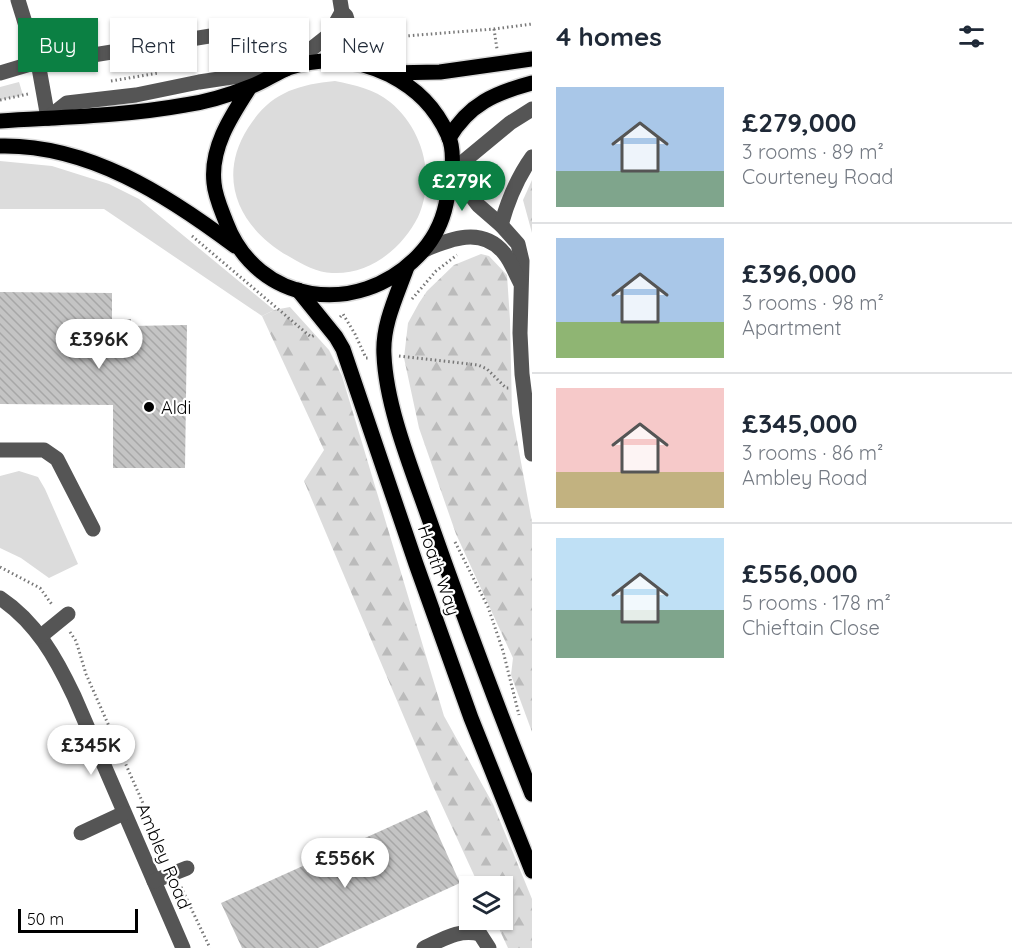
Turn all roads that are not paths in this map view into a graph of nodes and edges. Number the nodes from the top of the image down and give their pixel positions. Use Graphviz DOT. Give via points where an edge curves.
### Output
graph roads {
  1 [pos="18,0"];
  2 [pos="341,6"];
  3 [pos="23,18"];
  4 [pos="209,36"];
  5 [pos="309,51"];
  6 [pos="98,53"];
  7 [pos="532,59"];
  8 [pos="18,68"];
  9 [pos="39,72"];
  10 [pos="266,72"];
  11 [pos="280,72"];
  12 [pos="0,73"];
  13 [pos="385,73"];
  14 [pos="532,83"];
  15 [pos="250,87"];
  16 [pos="532,109"];
  17 [pos="48,118"];
  18 [pos="0,122"];
  19 [pos="449,138"];
  20 [pos="0,146"];
  21 [pos="532,157"];
  22 [pos="452,171"];
  23 [pos="501,225"];
  24 [pos="237,248"];
  25 [pos="424,250"];
  26 [pos="407,267"];
  27 [pos="522,285"];
  28 [pos="298,290"];
  29 [pos="0,450"];
  30 [pos="532,454"];
  31 [pos="93,529"];
  32 [pos="0,598"];
  33 [pos="68,614"];
  34 [pos="40,636"];
  35 [pos="532,794"];
  36 [pos="124,813"];
  37 [pos="81,833"];
  38 [pos="187,868"];
  39 [pos="532,871"];
  40 [pos="154,881"];
  41 [pos="183,948"];
  42 [pos="424,948"];
  43 [pos="489,948"];
  1 -- 3 [label="street"];
  2 -- 5 [label="street" via="329,35"];
  4 -- 6 [label="street"];
  7 -- 13 [label="main road" via="440,72"];
  8 -- 12 [label="street"];
  9 -- 17 [label="street"];
  10 -- 17 [label="street" via="67,103"];
  11 -- 15 [label="main road"];
  13 -- 19 [label="main road" via="409,85 428,102"];
  14 -- 19 [label="main road" via="496,93 483,101 461,120"];
  15 -- 17 [label="main road" via="187,105"];
  15 -- 24 [label="main road" via="225,126 215,158 218,201"];
  16 -- 22 [label="street"];
  17 -- 18 [label="main road"];
  19 -- 22 [label="main road"];
  20 -- 24 [label="main road" via="58,151 130,178 185,210"];
  21 -- 23 [label="street" via="520,174"];
  22 -- 23 [label="street" via="478,205"];
  22 -- 25 [label="main road" via="444,214"];
  23 -- 27 [label="street" via="518,244"];
  24 -- 28 [label="main road" via="255,268"];
  25 -- 26 [label="main road"];
  25 -- 27 [label="street" via="455,237 472,237 495,245 505,254"];
  26 -- 28 [label="main road" via="383,283 355,293"];
  26 -- 35 [label="main road, Hoath Way" via="390,313 384,344 390,399 442,555"];
  27 -- 30 [label="street" via="520,333"];
  28 -- 39 [label="main road, Hoath Way" via="343,349 471,718"];
  29 -- 31 [label="street" via="44,450 57,459"];
  32 -- 34 [label="street, Ambley Road"];
  33 -- 34 [label="street"];
  34 -- 36 [label="street, Ambley Road" via="74,696"];
  36 -- 37 [label="street"];
  36 -- 40 [label="street, Ambley Road"];
  38 -- 40 [label="street"];
  40 -- 41 [label="street, Ambley Road"];
  42 -- 43 [label="street" via="463,932 480,934"];
}
